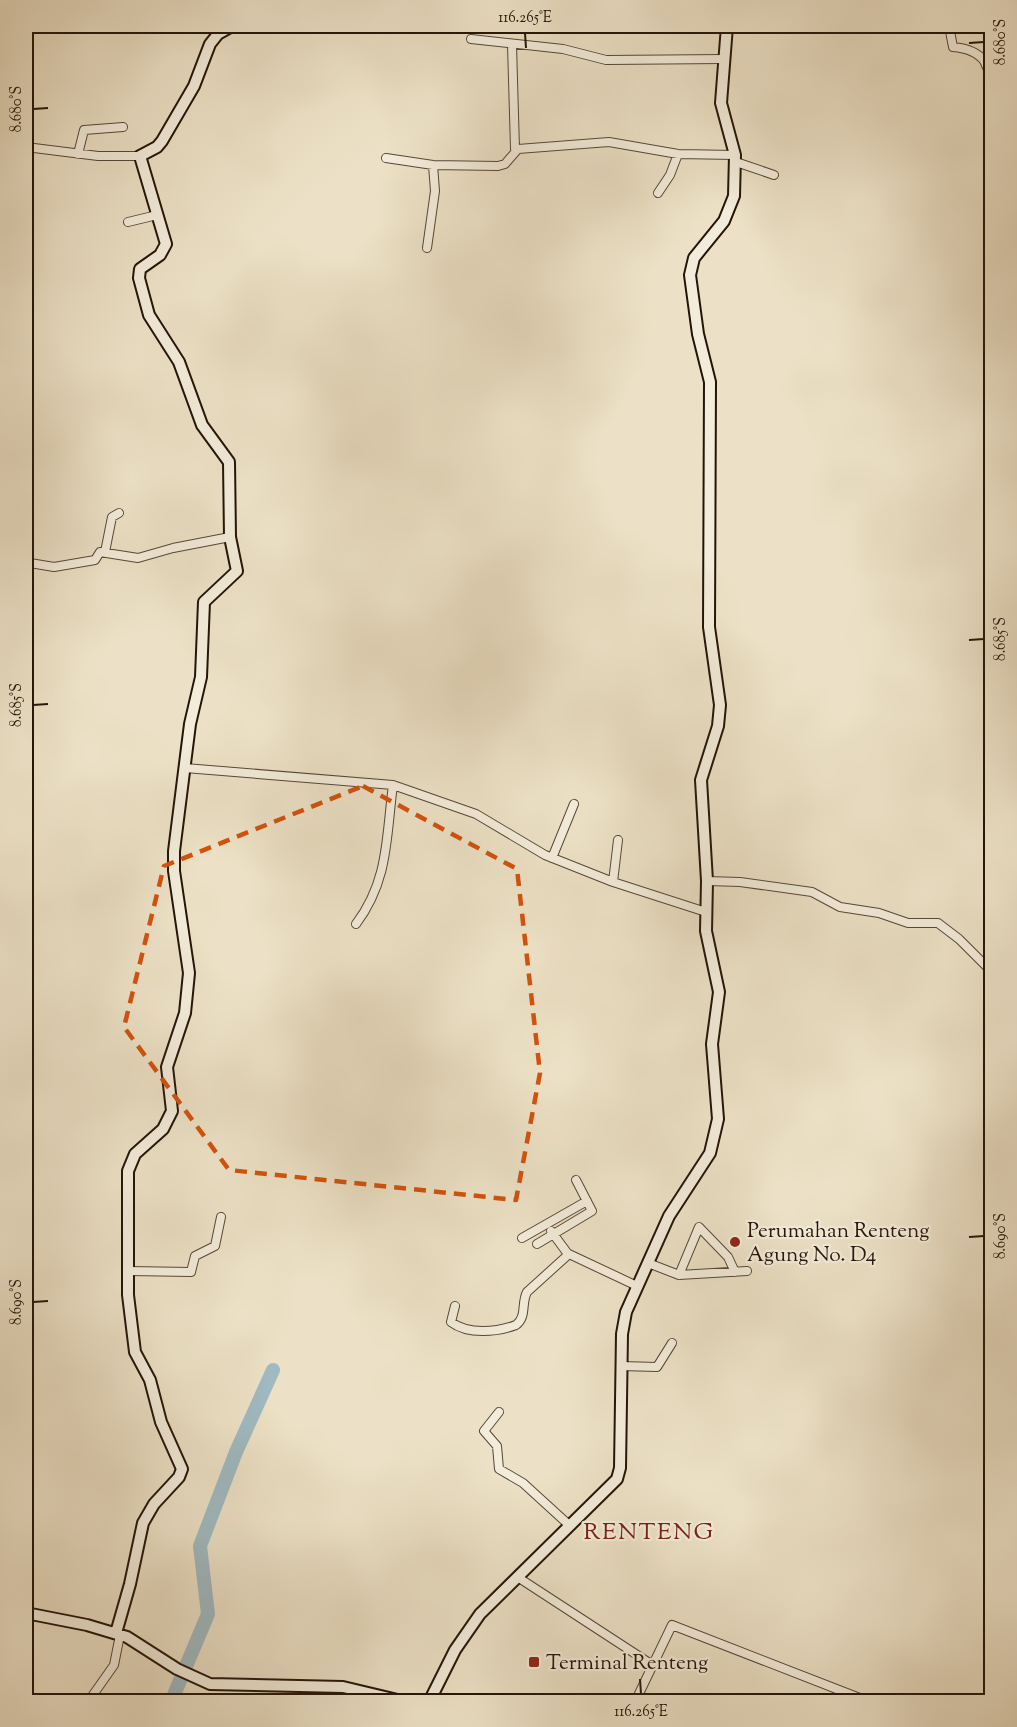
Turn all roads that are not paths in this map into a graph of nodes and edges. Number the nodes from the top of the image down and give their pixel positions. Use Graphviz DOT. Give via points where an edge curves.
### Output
graph roads {
  1 [pos="232,26"];
  2 [pos="727,26"];
  3 [pos="950,26"];
  4 [pos="471,39"];
  5 [pos="512,45"];
  6 [pos="724,59"];
  7 [pos="992,74"];
  8 [pos="123,127"];
  9 [pos="26,147"];
  10 [pos="515,149"];
  11 [pos="78,153"];
  12 [pos="678,154"];
  13 [pos="140,156"];
  14 [pos="386,158"];
  15 [pos="735,158"];
  16 [pos="433,165"];
  17 [pos="774,175"];
  18 [pos="658,193"];
  19 [pos="156,215"];
  20 [pos="128,222"];
  21 [pos="427,248"];
  22 [pos="119,513"];
  23 [pos="230,537"];
  24 [pos="105,552"];
  25 [pos="26,566"];
  26 [pos="185,768"];
  27 [pos="393,785"];
  28 [pos="574,804"];
  29 [pos="618,840"];
  30 [pos="552,858"];
  31 [pos="707,881"];
  32 [pos="613,882"];
  33 [pos="706,912"];
  34 [pos="356,924"];
  35 [pos="992,972"];
  36 [pos="576,1180"];
  37 [pos="586,1202"];
  38 [pos="221,1217"];
  39 [pos="547,1225"];
  40 [pos="553,1233"];
  41 [pos="522,1238"];
  42 [pos="537,1244"];
  43 [pos="568,1254"];
  44 [pos="648,1263"];
  45 [pos="129,1271"];
  46 [pos="747,1271"];
  47 [pos="735,1272"];
  48 [pos="679,1275"];
  49 [pos="637,1286"];
  50 [pos="455,1306"];
  51 [pos="672,1343"];
  52 [pos="621,1366"];
  53 [pos="499,1412"];
  54 [pos="569,1525"];
  55 [pos="519,1578"];
  56 [pos="26,1613"];
  57 [pos="118,1634"];
  58 [pos="651,1664"];
  59 [pos="88,1701"];
  60 [pos="406,1701"];
  61 [pos="429,1701"];
  62 [pos="635,1701"];
  63 [pos="870,1701"];
  1 -- 13 [label="street" via="210,44 194,86 162,141"];
  2 -- 6 [label="street"];
  3 -- 7 [label="street" via="953,46 965,48 984,60"];
  4 -- 5 [label="street"];
  5 -- 6 [label="street" via="563,49 606,60"];
  5 -- 10 [label="street"];
  6 -- 15 [label="street" via="722,110"];
  8 -- 11 [label="street" via="84,130"];
  9 -- 11 [label="street"];
  10 -- 12 [label="street" via="609,142"];
  10 -- 16 [label="street" via="498,166"];
  11 -- 13 [label="street"];
  12 -- 15 [label="street"];
  12 -- 18 [label="street"];
  13 -- 19 [label="street"];
  14 -- 16 [label="street"];
  15 -- 17 [label="street"];
  15 -- 31 [label="street" via="730,209 694,258 690,275 710,382 709,627 720,705 718,726 701,780"];
  16 -- 21 [label="street" via="435,191"];
  19 -- 20 [label="street"];
  19 -- 23 [label="street" via="166,247 142,267 140,284 149,315 183,370 202,425 228,457"];
  22 -- 24 [label="street" via="112,517 108,527"];
  23 -- 24 [label="street" via="138,558"];
  23 -- 26 [label="street" via="236,573 204,603 201,677"];
  24 -- 25 [label="street" via="99,552 95,560 54,567 30,563"];
  26 -- 27 [label="street"];
  26 -- 45 [label="street" via="173,861 189,963 187,1003 167,1067 172,1104 169,1120 135,1154 128,1171"];
  27 -- 30 [label="street" via="476,814"];
  27 -- 34 [label="street" via="385,864 372,902"];
  28 -- 30 [label="street"];
  29 -- 32 [label="street"];
  30 -- 32 [label="street"];
  31 -- 33 [label="street"];
  31 -- 35 [label="street" via="812,892 847,909 879,913 908,923 938,923"];
  32 -- 33 [label="street"];
  33 -- 44 [label="street" via="707,943 719,992 712,1044 717,1132 710,1153 679,1197"];
  36 -- 37 [label="street"];
  37 -- 39 [label="street"];
  37 -- 40 [label="street" via="592,1211"];
  38 -- 45 [label="street" via="214,1246 195,1256 190,1272"];
  39 -- 40 [label="street"];
  39 -- 41 [label="street"];
  40 -- 42 [label="street"];
  40 -- 43 [label="street"];
  43 -- 49 [label="street"];
  43 -- 50 [label="street" via="527,1292 523,1316 516,1325 467,1330 451,1321"];
  44 -- 48 [label="street"];
  44 -- 49 [label="street"];
  45 -- 57 [label="street" via="136,1358 150,1380 161,1422 182,1468 143,1523"];
  46 -- 47 [label="street"];
  47 -- 48 [label="street"];
  47 -- 48 [label="street" via="728,1257 699,1227"];
  49 -- 52 [label="street" via="624,1322"];
  51 -- 52 [label="street" via="657,1367"];
  52 -- 54 [label="street" via="619,1476"];
  53 -- 54 [label="street" via="484,1431 497,1446 499,1469 523,1483"];
  54 -- 55 [label="street"];
  55 -- 58 [label="street"];
  55 -- 61 [label="street" via="475,1620"];
  56 -- 57 [label="street"];
  57 -- 59 [label="street" via="114,1665"];
  57 -- 60 [label="street" via="205,1682 343,1686"];
  58 -- 62 [label="street"];
  58 -- 63 [label="street" via="672,1625"];
}
